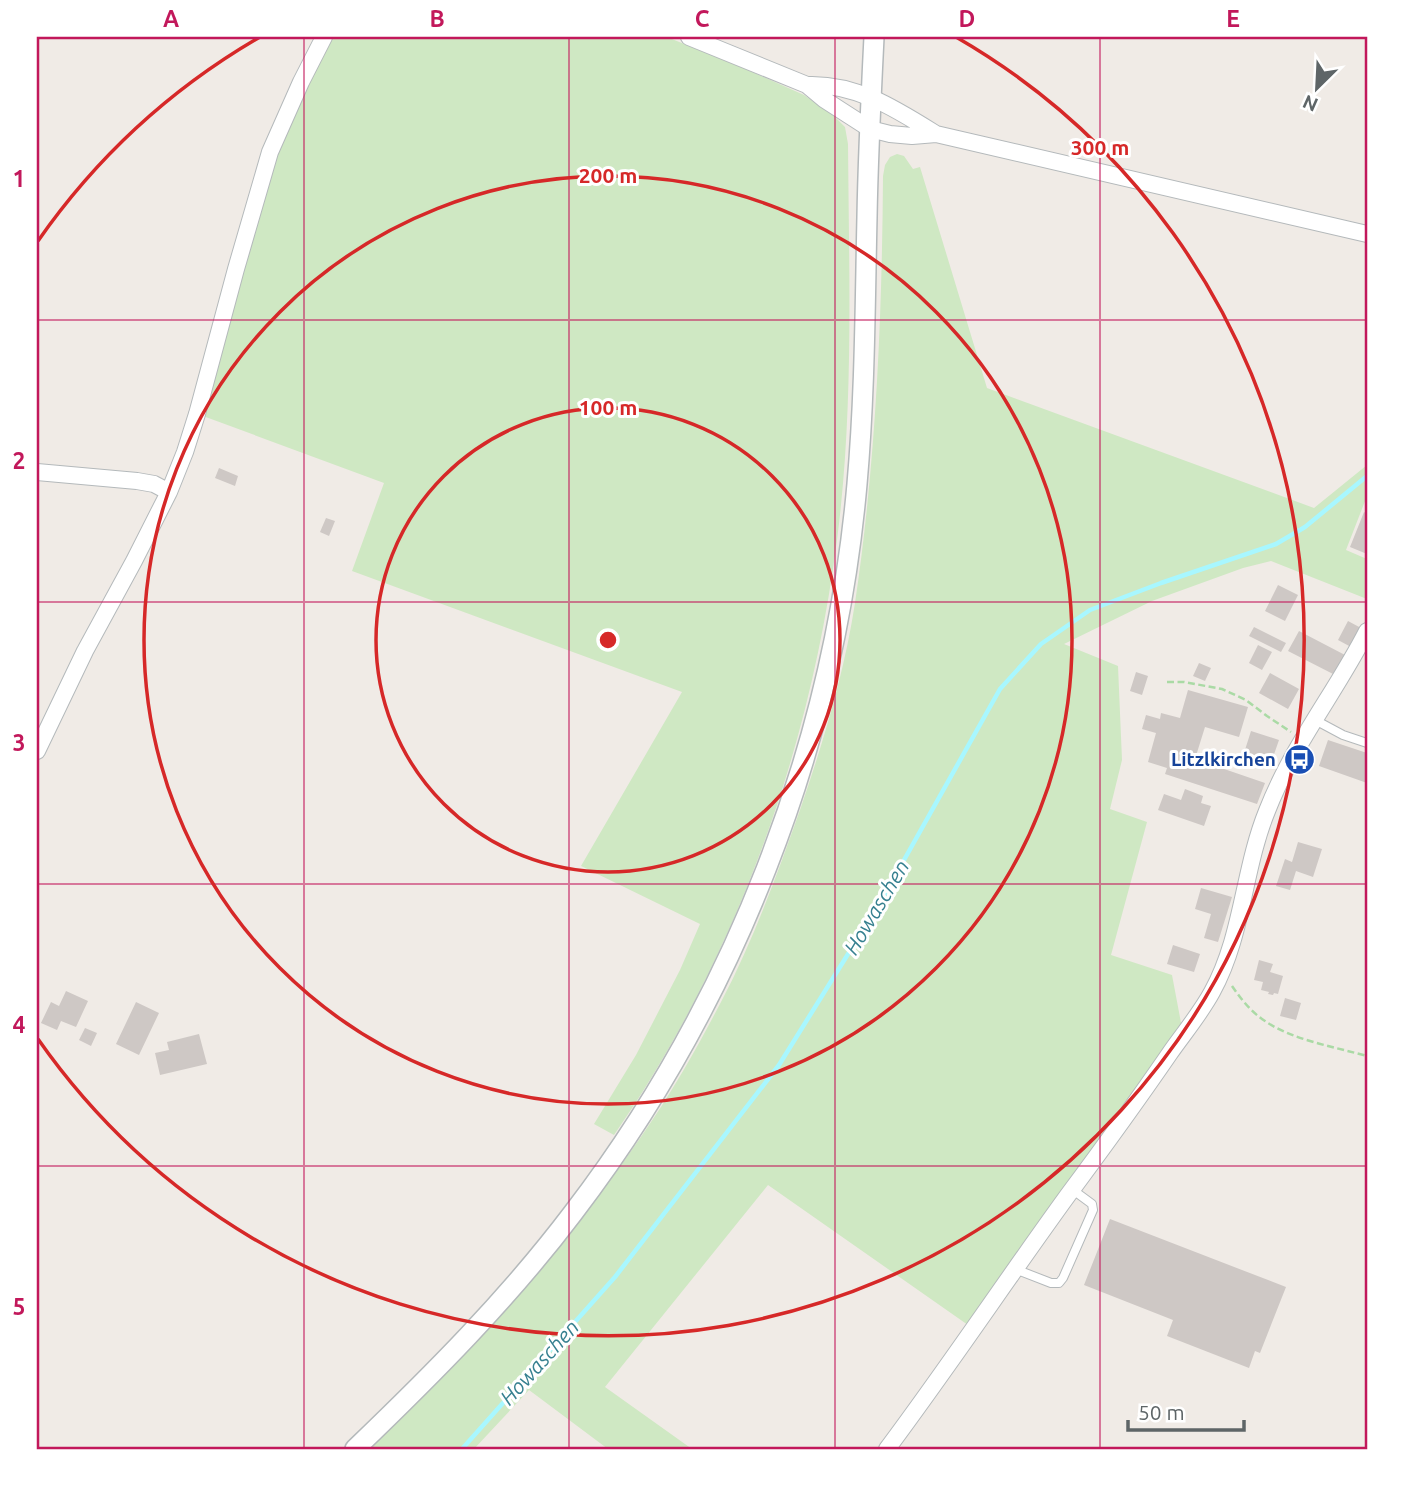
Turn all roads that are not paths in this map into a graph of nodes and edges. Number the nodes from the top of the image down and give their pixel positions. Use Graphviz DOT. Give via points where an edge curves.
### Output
graph roads {
  1 [pos="324,37"];
  2 [pos="689,37"];
  3 [pos="874,37"];
  4 [pos="807,85"];
  5 [pos="871,97"];
  6 [pos="870,129"];
  7 [pos="936,134"];
  8 [pos="1367,234"];
  9 [pos="37,472"];
  10 [pos="169,492"];
  11 [pos="1367,631"];
  12 [pos="1315,720"];
  13 [pos="1367,743"];
  14 [pos="37,751"];
  15 [pos="1073,1190"];
  16 [pos="1015,1269"];
  17 [pos="355,1449"];
  18 [pos="887,1449"];
  1 -- 10 [label="street" via="270,152 197,414"];
  2 -- 4 [label="street"];
  3 -- 5 [label="street"];
  4 -- 5 [label="street" via="826,84"];
  4 -- 6 [label="street"];
  5 -- 6 [label="street"];
  5 -- 7 [label="street"];
  6 -- 7 [label="street" via="912,136"];
  6 -- 17 [label="street" via="864,373 857,485 841,605 817,719 771,857 690,1032 618,1152 507,1294"];
  7 -- 8 [label="street"];
  9 -- 10 [label="street" via="137,481"];
  10 -- 14 [label="street"];
  11 -- 12 [label="street"];
  12 -- 13 [label="lane"];
  12 -- 15 [label="street" via="1281,777 1258,836 1223,971"];
  15 -- 16 [label="street"];
  15 -- 16 [label="lane" via="1092,1204 1093,1210 1063,1278 1051,1283"];
  16 -- 18 [label="street"];
}
